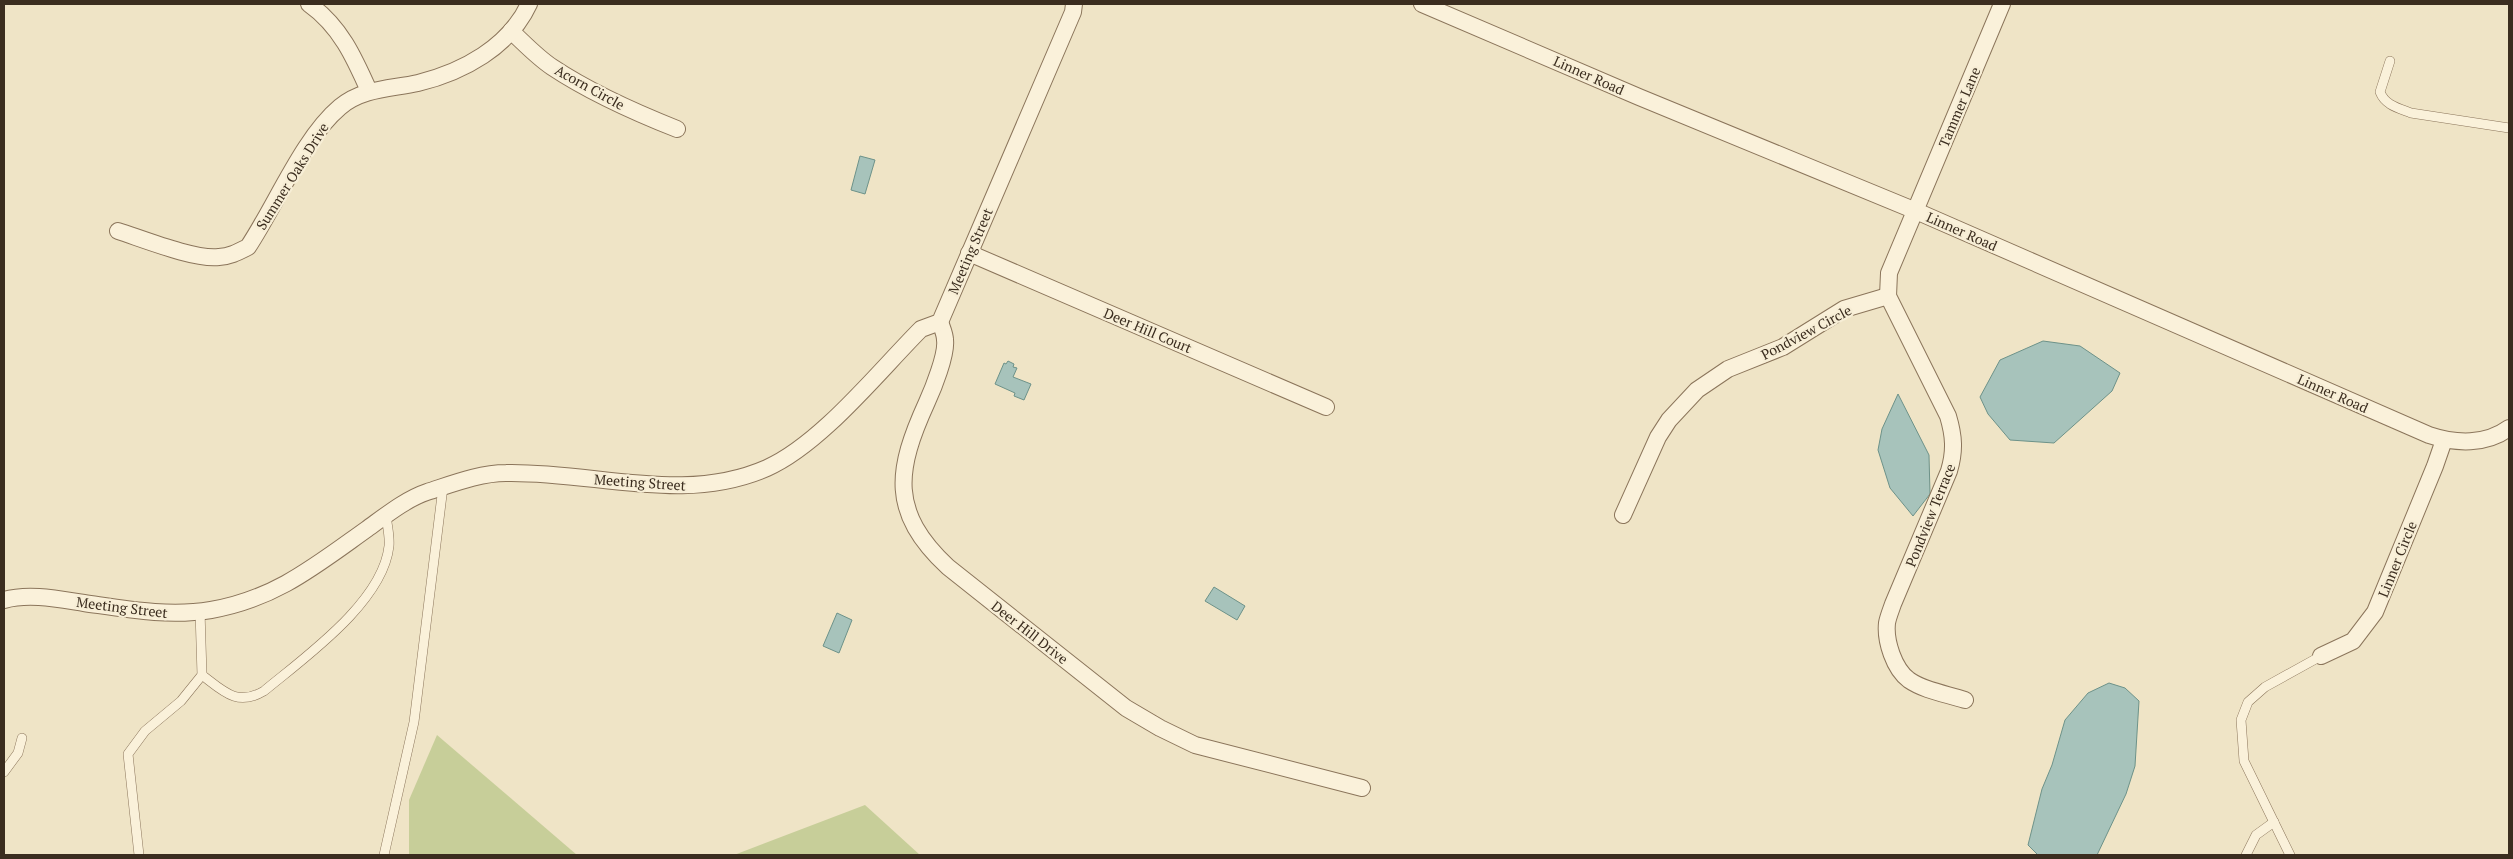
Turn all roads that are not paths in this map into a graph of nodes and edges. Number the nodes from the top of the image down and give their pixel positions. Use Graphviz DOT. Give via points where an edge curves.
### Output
graph roads {
  1 [pos="309,4"];
  2 [pos="529,4"];
  3 [pos="1074,4"];
  4 [pos="1422,4"];
  5 [pos="2002,4"];
  6 [pos="511,31"];
  7 [pos="2390,61"];
  8 [pos="369,91"];
  9 [pos="2509,128"];
  10 [pos="678,129"];
  11 [pos="1916,211"];
  12 [pos="118,231"];
  13 [pos="970,253"];
  14 [pos="1888,296"];
  15 [pos="940,322"];
  16 [pos="1326,407"];
  17 [pos="2507,435"];
  18 [pos="2444,440"];
  19 [pos="443,487"];
  20 [pos="386,515"];
  21 [pos="1622,515"];
  22 [pos="4,600"];
  23 [pos="200,611"];
  24 [pos="2321,656"];
  25 [pos="202,675"];
  26 [pos="1965,700"];
  27 [pos="22,738"];
  28 [pos="4,772"];
  29 [pos="1362,788"];
  30 [pos="2274,822"];
  31 [pos="139,855"];
  32 [pos="384,855"];
  33 [pos="2246,855"];
  34 [pos="2290,855"];
  1 -- 8 [label="street" via="321,12 340,34"];
  2 -- 6 [label="street, Summer Oaks Drive"];
  3 -- 13 [label="street, Meeting Street"];
  4 -- 11 [label="street, Linner Road"];
  5 -- 11 [label="street, Tammer Lane"];
  6 -- 8 [label="street, Summer Oaks Drive" via="483,57 449,73 417,83"];
  6 -- 10 [label="street, Acorn Circle" via="550,66 577,82 631,110"];
  7 -- 9 [label="lane" via="2380,92 2383,100 2397,108"];
  8 -- 12 [label="street, Summer Oaks Drive" via="341,106 323,123 259,231 248,247 234,255 217,258 196,254"];
  11 -- 14 [label="street" via="1889,273"];
  11 -- 18 [label="street, Linner Road"];
  13 -- 15 [label="street, Meeting Street"];
  13 -- 16 [label="street, Deer Hill Court"];
  14 -- 21 [label="street, Pondview Circle" via="1844,309 1783,348 1728,369 1697,390 1658,437"];
  14 -- 26 [label="street, Pondview Terrace" via="1948,416 1954,453 1950,471 1893,604 1887,623 1889,644 1896,663 1908,679 1929,690"];
  15 -- 19 [label="street, Meeting Street" via="921,329 800,448 768,467 734,480 697,486 659,486 503,472"];
  15 -- 29 [label="street, Deer Hill Drive" via="946,341 935,383 910,439 904,467 906,505 912,523 927,547 1126,708 1160,728 1195,744"];
  17 -- 18 [label="street, Linner Road" via="2486,440"];
  18 -- 24 [label="street, Linner Circle" via="2375,612 2353,641"];
  19 -- 20 [label="street, Meeting Street" via="423,493"];
  19 -- 32 [label="lane" via="414,722"];
  20 -- 23 [label="street, Meeting Street" via="282,587 246,603"];
  20 -- 25 [label="lane" via="390,544 386,561 375,585 342,625 254,697 229,695"];
  22 -- 23 [label="street, Meeting Street" via="18,596 170,614"];
  23 -- 25 [label="lane"];
  24 -- 30 [label="lane" via="2265,687 2248,702 2241,720 2244,761"];
  25 -- 31 [label="lane" via="181,701 144,731 128,754"];
  27 -- 28 [label="lane" via="18,753"];
  30 -- 33 [label="lane" via="2256,835"];
  30 -- 34 [label="lane"];
}
